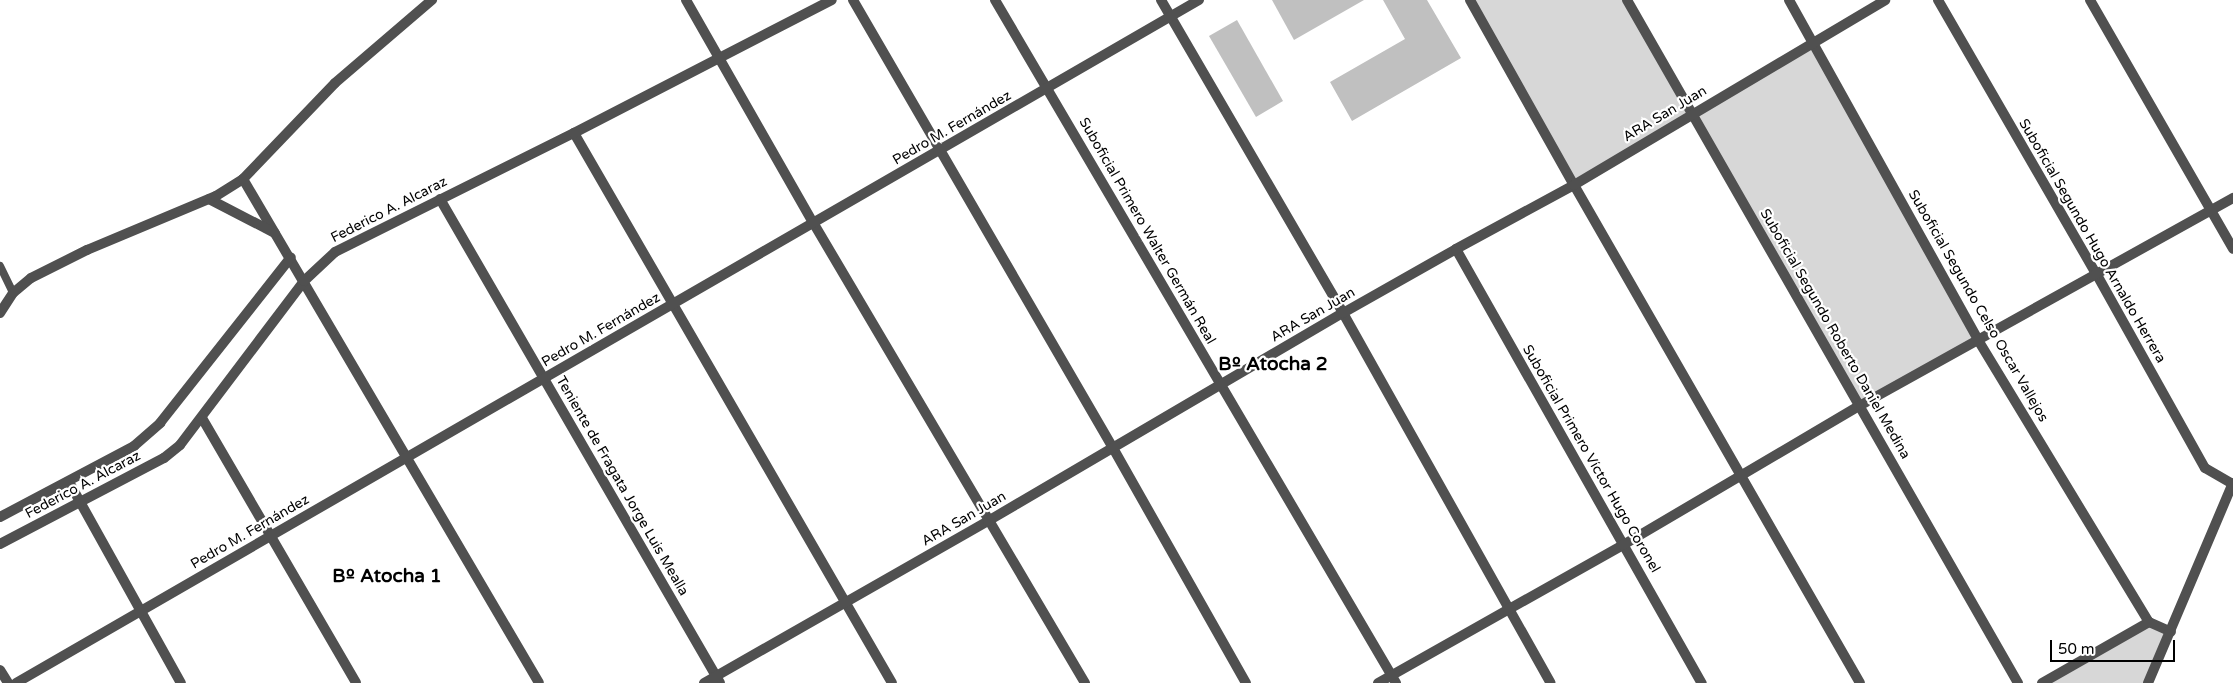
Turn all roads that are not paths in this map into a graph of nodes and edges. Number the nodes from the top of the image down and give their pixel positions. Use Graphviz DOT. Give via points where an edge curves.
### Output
graph roads {
  1 [pos="432,0"];
  2 [pos="686,0"];
  3 [pos="832,0"];
  4 [pos="853,0"];
  5 [pos="995,0"];
  6 [pos="1160,0"];
  7 [pos="1199,0"];
  8 [pos="1470,0"];
  9 [pos="1627,0"];
  10 [pos="1789,0"];
  11 [pos="1885,0"];
  12 [pos="1938,0"];
  13 [pos="2090,0"];
  14 [pos="1170,17"];
  15 [pos="1813,41"];
  16 [pos="721,58"];
  17 [pos="1047,88"];
  18 [pos="1692,114"];
  19 [pos="574,133"];
  20 [pos="939,151"];
  21 [pos="243,180"];
  22 [pos="1574,186"];
  23 [pos="2233,198"];
  24 [pos="209,199"];
  25 [pos="440,200"];
  26 [pos="2210,211"];
  27 [pos="814,224"];
  28 [pos="276,234"];
  29 [pos="1456,249"];
  30 [pos="2233,249"];
  31 [pos="290,257"];
  32 [pos="0,266"];
  33 [pos="2097,275"];
  34 [pos="304,281"];
  35 [pos="13,293"];
  36 [pos="673,304"];
  37 [pos="0,313"];
  38 [pos="1343,313"];
  39 [pos="1978,340"];
  40 [pos="544,379"];
  41 [pos="1221,384"];
  42 [pos="1860,405"];
  43 [pos="202,418"];
  44 [pos="1114,448"];
  45 [pos="407,458"];
  46 [pos="1740,476"];
  47 [pos="69,482"];
  48 [pos="2233,484"];
  49 [pos="80,503"];
  50 [pos="0,517"];
  51 [pos="988,521"];
  52 [pos="270,537"];
  53 [pos="0,544"];
  54 [pos="1623,545"];
  55 [pos="845,602"];
  56 [pos="1510,610"];
  57 [pos="140,612"];
  58 [pos="2149,622"];
  59 [pos="2171,632"];
  60 [pos="0,670"];
  61 [pos="1393,679"];
  62 [pos="718,680"];
  63 [pos="8,683"];
  64 [pos="16,683"];
  65 [pos="181,683"];
  66 [pos="356,683"];
  67 [pos="539,683"];
  68 [pos="704,683"];
  69 [pos="892,683"];
  70 [pos="1085,683"];
  71 [pos="1246,683"];
  72 [pos="1378,683"];
  73 [pos="1552,683"];
  74 [pos="1702,683"];
  75 [pos="1860,683"];
  76 [pos="2018,683"];
  77 [pos="2042,683"];
  78 [pos="2148,683"];
  1 -- 21 [label="street" via="336,84"];
  2 -- 16 [label="street"];
  3 -- 16 [label="street, Federico A. Alcaraz"];
  4 -- 20 [label="street"];
  5 -- 17 [label="street, Suboficial Primero Walter Germán Real"];
  6 -- 14 [label="street"];
  7 -- 14 [label="street, Pedro M. Fernández"];
  8 -- 22 [label="street"];
  9 -- 18 [label="street, Suboficial Segundo Roberto Daniel Medina"];
  10 -- 15 [label="street, Suboficial Segundo Celso Oscar Vallejos"];
  11 -- 15 [label="street, ARA San Juan"];
  12 -- 33 [label="street, Suboficial Segundo Hugo Arnaldo Herrera"];
  13 -- 26 [label="street"];
  14 -- 17 [label="street, Pedro M. Fernández"];
  14 -- 38 [label="street"];
  15 -- 18 [label="street, ARA San Juan"];
  15 -- 39 [label="street, Suboficial Segundo Celso Oscar Vallejos"];
  16 -- 19 [label="street, Federico A. Alcaraz"];
  16 -- 27 [label="street"];
  17 -- 20 [label="street, Pedro M. Fernández"];
  17 -- 41 [label="street, Suboficial Primero Walter Germán Real"];
  18 -- 22 [label="street, ARA San Juan"];
  18 -- 42 [label="street, Suboficial Segundo Roberto Daniel Medina"];
  19 -- 25 [label="street, Federico A. Alcaraz"];
  19 -- 36 [label="street"];
  20 -- 27 [label="street, Pedro M. Fernández"];
  20 -- 44 [label="street"];
  21 -- 24 [label="street"];
  21 -- 28 [label="street"];
  22 -- 29 [label="street, ARA San Juan"];
  22 -- 46 [label="street"];
  23 -- 26 [label="street"];
  24 -- 28 [label="street"];
  24 -- 35 [label="street" via="86,250 30,278"];
  25 -- 34 [label="street, Federico A. Alcaraz" via="335,252"];
  25 -- 40 [label="street, Teniente de Fragata Jorge Luis Mealla"];
  26 -- 30 [label="street"];
  26 -- 33 [label="street"];
  27 -- 36 [label="street, Pedro M. Fernández"];
  27 -- 51 [label="street"];
  28 -- 31 [label="street"];
  29 -- 38 [label="street, ARA San Juan"];
  29 -- 54 [label="street, Suboficial Primero Víctor Hugo Coronel"];
  31 -- 34 [label="street"];
  31 -- 47 [label="street" via="160,423 134,446"];
  32 -- 35 [label="lane"];
  33 -- 39 [label="street"];
  33 -- 48 [label="street, Suboficial Segundo Hugo Arnaldo Herrera" via="2204,468"];
  34 -- 43 [label="street, Federico A. Alcaraz"];
  34 -- 45 [label="street"];
  35 -- 37 [label="street"];
  36 -- 40 [label="street, Pedro M. Fernández"];
  36 -- 55 [label="street"];
  38 -- 41 [label="street, ARA San Juan"];
  38 -- 56 [label="street"];
  39 -- 42 [label="street"];
  39 -- 58 [label="street, Suboficial Segundo Celso Oscar Vallejos"];
  40 -- 45 [label="street, Pedro M. Fernández"];
  40 -- 62 [label="street, Teniente de Fragata Jorge Luis Mealla"];
  41 -- 44 [label="street, ARA San Juan"];
  41 -- 61 [label="street, Suboficial Primero Walter Germán Real"];
  42 -- 46 [label="street"];
  42 -- 76 [label="street, Suboficial Segundo Roberto Daniel Medina"];
  43 -- 49 [label="street, Federico A. Alcaraz" via="180,445 164,458"];
  43 -- 52 [label="street"];
  44 -- 51 [label="street, ARA San Juan"];
  44 -- 71 [label="street"];
  45 -- 52 [label="street, Pedro M. Fernández"];
  45 -- 67 [label="street"];
  46 -- 54 [label="street"];
  46 -- 75 [label="street"];
  47 -- 49 [label="street"];
  47 -- 50 [label="street"];
  48 -- 59 [label="street"];
  49 -- 53 [label="street, Federico A. Alcaraz"];
  49 -- 57 [label="street"];
  51 -- 55 [label="street, ARA San Juan"];
  51 -- 70 [label="street"];
  52 -- 57 [label="street, Pedro M. Fernández"];
  52 -- 66 [label="street"];
  54 -- 56 [label="street"];
  54 -- 74 [label="street, Suboficial Primero Víctor Hugo Coronel"];
  55 -- 62 [label="street, ARA San Juan"];
  55 -- 69 [label="street"];
  56 -- 61 [label="street"];
  56 -- 73 [label="street"];
  57 -- 64 [label="street, Pedro M. Fernández"];
  57 -- 65 [label="street"];
  58 -- 59 [label="street"];
  58 -- 77 [label="street"];
  59 -- 78 [label="street"];
  60 -- 63 [label="street"];
  61 -- 72 [label="street"];
  62 -- 68 [label="street, ARA San Juan"];
}
